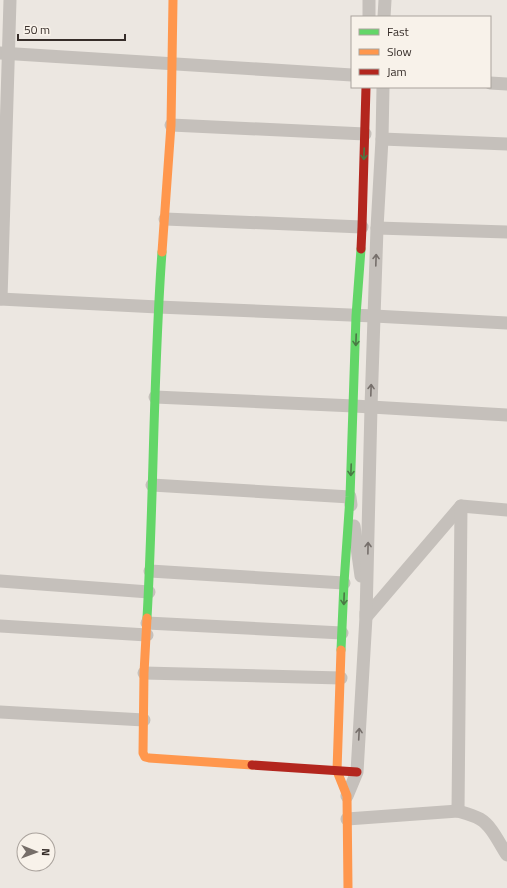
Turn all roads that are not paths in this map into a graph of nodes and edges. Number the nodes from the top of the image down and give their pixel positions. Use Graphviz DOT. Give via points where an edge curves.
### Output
graph roads {
  1 [pos="10,0"];
  2 [pos="173,0"];
  3 [pos="370,0"];
  4 [pos="385,0"];
  5 [pos="369,16"];
  6 [pos="384,16"];
  7 [pos="4,54"];
  8 [pos="172,64"];
  9 [pos="351,75"];
  10 [pos="491,83"];
  11 [pos="507,84"];
  12 [pos="366,88"];
  13 [pos="383,88"];
  14 [pos="171,125"];
  15 [pos="3,131"];
  16 [pos="365,134"];
  17 [pos="382,139"];
  18 [pos="507,144"];
  19 [pos="2,213"];
  20 [pos="164,218"];
  21 [pos="362,227"];
  22 [pos="378,228"];
  23 [pos="507,232"];
  24 [pos="1,299"];
  25 [pos="158,307"];
  26 [pos="356,316"];
  27 [pos="374,316"];
  28 [pos="507,323"];
  29 [pos="155,396"];
  30 [pos="354,406"];
  31 [pos="371,407"];
  32 [pos="507,415"];
  33 [pos="152,485"];
  34 [pos="350,497"];
  35 [pos="461,506"];
  36 [pos="507,510"];
  37 [pos="150,571"];
  38 [pos="0,581"];
  39 [pos="344,583"];
  40 [pos="149,592"];
  41 [pos="366,617"];
  42 [pos="0,626"];
  43 [pos="147,629"];
  44 [pos="342,633"];
  45 [pos="144,673"];
  46 [pos="341,678"];
  47 [pos="0,712"];
  48 [pos="144,720"];
  49 [pos="337,771"];
  50 [pos="357,772"];
  51 [pos="347,796"];
  52 [pos="458,811"];
  53 [pos="347,819"];
  54 [pos="507,855"];
  55 [pos="348,888"];
  1 -- 7 [label="street"];
  2 -- 8 [label="street"];
  3 -- 5 [label="street"];
  4 -- 6 [label="street"];
  7 -- 8 [label="street"];
  7 -- 15 [label="street"];
  8 -- 9 [label="street"];
  8 -- 14 [label="street"];
  10 -- 11 [label="street"];
  12 -- 16 [label="street"];
  13 -- 17 [label="street"];
  14 -- 16 [label="street"];
  14 -- 20 [label="street"];
  15 -- 19 [label="street"];
  16 -- 21 [label="street, one-way"];
  17 -- 18 [label="street"];
  17 -- 22 [label="street"];
  19 -- 24 [label="street"];
  20 -- 21 [label="street"];
  20 -- 25 [label="street"];
  21 -- 26 [label="street"];
  22 -- 23 [label="street"];
  27 -- 22 [label="street, one-way"];
  24 -- 25 [label="street"];
  25 -- 26 [label="street"];
  25 -- 29 [label="street"];
  26 -- 27 [label="street"];
  26 -- 30 [label="street, one-way"];
  27 -- 28 [label="street"];
  31 -- 27 [label="street, one-way"];
  29 -- 30 [label="street"];
  29 -- 33 [label="street"];
  30 -- 31 [label="street"];
  30 -- 34 [label="street, one-way"];
  31 -- 32 [label="street"];
  41 -- 31 [label="street, one-way"];
  33 -- 34 [label="street"];
  33 -- 37 [label="street"];
  34 -- 39 [label="street"];
  34 -- 41 [label="street"];
  35 -- 36 [label="street"];
  35 -- 41 [label="street"];
  35 -- 52 [label="street"];
  37 -- 39 [label="street"];
  37 -- 40 [label="street"];
  38 -- 40 [label="street"];
  39 -- 44 [label="street, one-way"];
  40 -- 43 [label="street"];
  50 -- 41 [label="street, one-way"];
  42 -- 43 [label="street"];
  43 -- 44 [label="street"];
  43 -- 45 [label="street"];
  44 -- 46 [label="street"];
  45 -- 46 [label="street"];
  45 -- 48 [label="street"];
  46 -- 49 [label="street"];
  47 -- 48 [label="street"];
  48 -- 49 [label="street" via="145,757"];
  49 -- 50 [label="street"];
  49 -- 51 [label="street"];
  50 -- 51 [label="street"];
  51 -- 53 [label="street"];
  52 -- 53 [label="street"];
  52 -- 54 [label="street" via="481,819 493,832"];
  53 -- 55 [label="street"];
}
